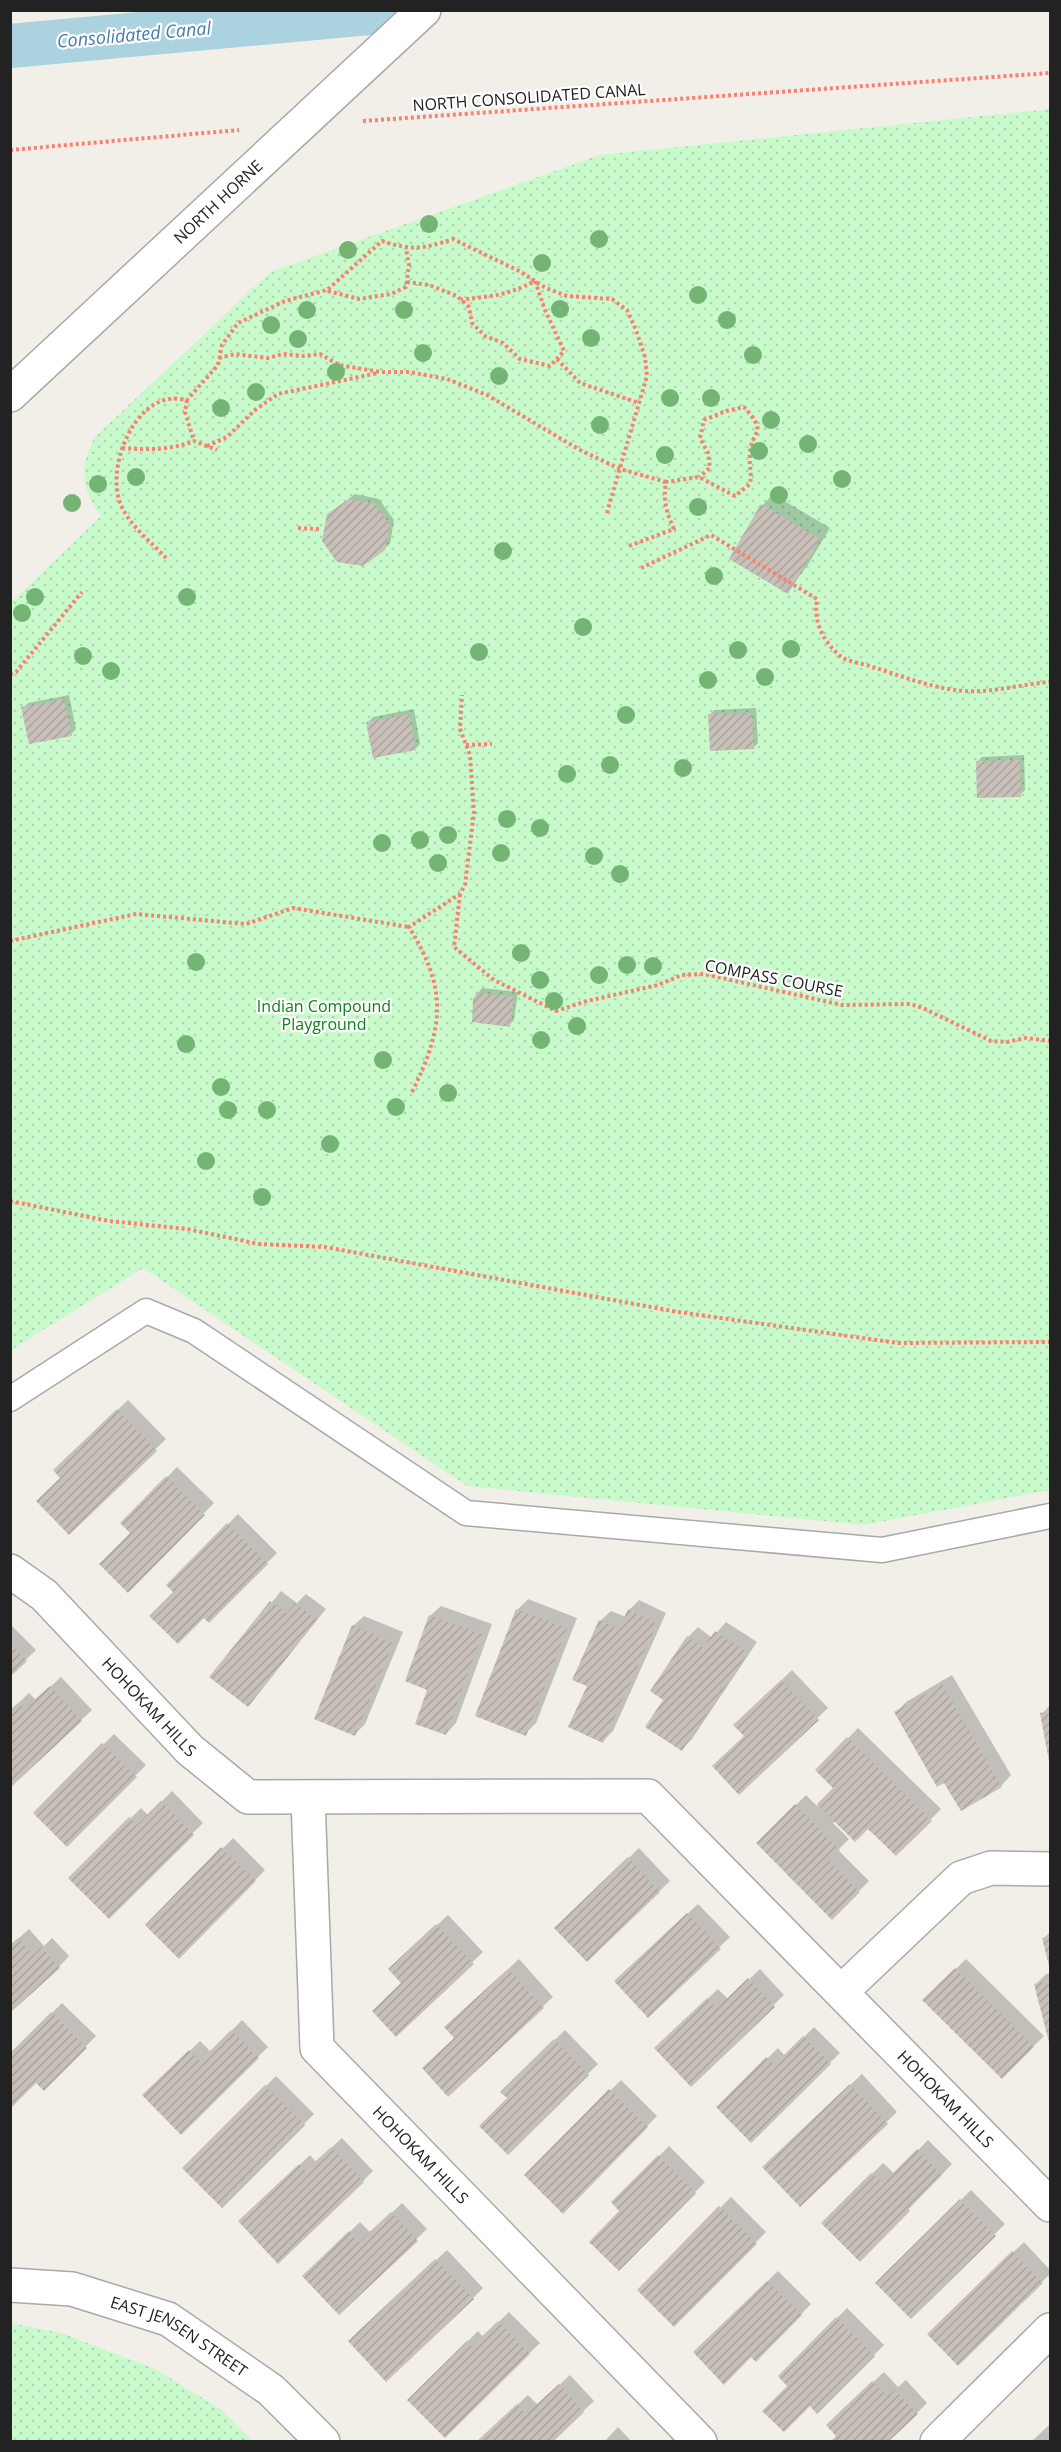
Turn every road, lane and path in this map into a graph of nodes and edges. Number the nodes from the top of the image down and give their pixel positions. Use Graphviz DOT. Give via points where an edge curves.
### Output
graph roads {
  1 [pos="424,10"];
  2 [pos="1050,73"];
  3 [pos="301,125"];
  4 [pos="243,130"];
  5 [pos="10,150"];
  6 [pos="406,249"];
  7 [pos="535,281"];
  8 [pos="407,282"];
  9 [pos="327,290"];
  10 [pos="461,300"];
  11 [pos="219,358"];
  12 [pos="557,358"];
  13 [pos="381,372"];
  14 [pos="10,395"];
  15 [pos="187,400"];
  16 [pos="639,403"];
  17 [pos="194,441"];
  18 [pos="207,446"];
  19 [pos="122,448"];
  20 [pos="218,450"];
  21 [pos="620,469"];
  22 [pos="699,477"];
  23 [pos="666,482"];
  24 [pos="606,516"];
  25 [pos="298,528"];
  26 [pos="321,529"];
  27 [pos="629,546"];
  28 [pos="166,558"];
  29 [pos="641,568"];
  30 [pos="82,592"];
  31 [pos="10,674"];
  32 [pos="1050,682"];
  33 [pos="462,695"];
  34 [pos="492,744"];
  35 [pos="466,745"];
  36 [pos="460,894"];
  37 [pos="409,927"];
  38 [pos="10,941"];
  39 [pos="1050,1041"];
  40 [pos="412,1092"];
  41 [pos="10,1202"];
  42 [pos="1050,1342"];
  43 [pos="10,1399"];
  44 [pos="1050,1516"];
  45 [pos="10,1570"];
  46 [pos="308,1798"];
  47 [pos="1050,1869"];
  48 [pos="842,1991"];
  49 [pos="1050,2205"];
  50 [pos="10,2285"];
  51 [pos="1050,2330"];
  52 [pos="323,2442"];
  53 [pos="700,2442"];
  54 [pos="937,2442"];
  1 -- 3 [label="street, NORTH HORNE"];
  2 -- 3 [label="path, NORTH CONSOLIDATED CANAL"];
  3 -- 14 [label="street, NORTH HORNE"];
  4 -- 5 [label="path"];
  6 -- 7 [label="path" via="431,247 453,239"];
  6 -- 8 [label="path"];
  6 -- 9 [label="path" via="382,241"];
  7 -- 10 [label="path" via="513,293"];
  7 -- 12 [label="path" via="564,351"];
  7 -- 16 [label="path" via="567,296 612,299 627,310 645,357 647,376"];
  8 -- 9 [label="path" via="406,287 391,294 359,299"];
  8 -- 10 [label="path" via="429,285"];
  9 -- 11 [label="path" via="285,301 238,323 222,345"];
  10 -- 12 [label="path" via="469,307 472,322 485,336 503,343 520,359 550,366"];
  11 -- 13 [label="path" via="235,354 268,358 320,354 339,365"];
  11 -- 15 [label="path" via="218,365"];
  12 -- 16 [label="path" via="580,383"];
  13 -- 18 [label="path" via="278,394 227,437"];
  13 -- 21 [label="path" via="410,372 447,379 477,391"];
  15 -- 17 [label="path" via="185,412"];
  15 -- 19 [label="path" via="168,399 148,410 130,430"];
  16 -- 21 [label="path"];
  17 -- 18 [label="path"];
  17 -- 19 [label="path" via="177,448"];
  18 -- 20 [label="path"];
  19 -- 28 [label="path" via="115,482 121,505 133,524"];
  21 -- 23 [label="path"];
  21 -- 24 [label="path"];
  22 -- 22 [label="path" via="735,496 750,484 750,454 758,434 755,419 744,407 704,420 700,438 710,468"];
  22 -- 23 [label="path"];
  23 -- 27 [label="path" via="663,497 674,529"];
  25 -- 26 [label="path"];
  29 -- 32 [label="path" via="711,535 817,599 819,628 825,641 842,658 913,681 966,691"];
  30 -- 31 [label="path" via="16,672"];
  33 -- 35 [label="path" via="460,729"];
  34 -- 35 [label="path"];
  35 -- 36 [label="path" via="474,812 465,885"];
  36 -- 37 [label="path"];
  36 -- 39 [label="path, COMPASS COURSE" via="454,947 494,980 556,1011 658,985 682,975 704,974 842,1005 911,1004 991,1041"];
  37 -- 38 [label="path" via="293,908 246,924 136,914"];
  37 -- 40 [label="path" via="435,979 438,1008 433,1047"];
  41 -- 42 [label="path" via="259,1244 325,1247 678,1312 898,1343"];
  43 -- 44 [label="lane" via="146,1311 194,1331 466,1513 882,1550"];
  45 -- 46 [label="street, HOHOKAM HILLS" via="44,1594 190,1750 248,1797"];
  46 -- 48 [label="street, HOHOKAM HILLS" via="648,1796"];
  46 -- 53 [label="street, HOHOKAM HILLS" via="317,2049"];
  47 -- 48 [label="street" via="991,1868 961,1878"];
  48 -- 49 [label="street, HOHOKAM HILLS"];
  50 -- 52 [label="street, EAST JENSEN STREET" via="72,2289 168,2319 271,2390"];
  51 -- 54 [label="street"];
}
